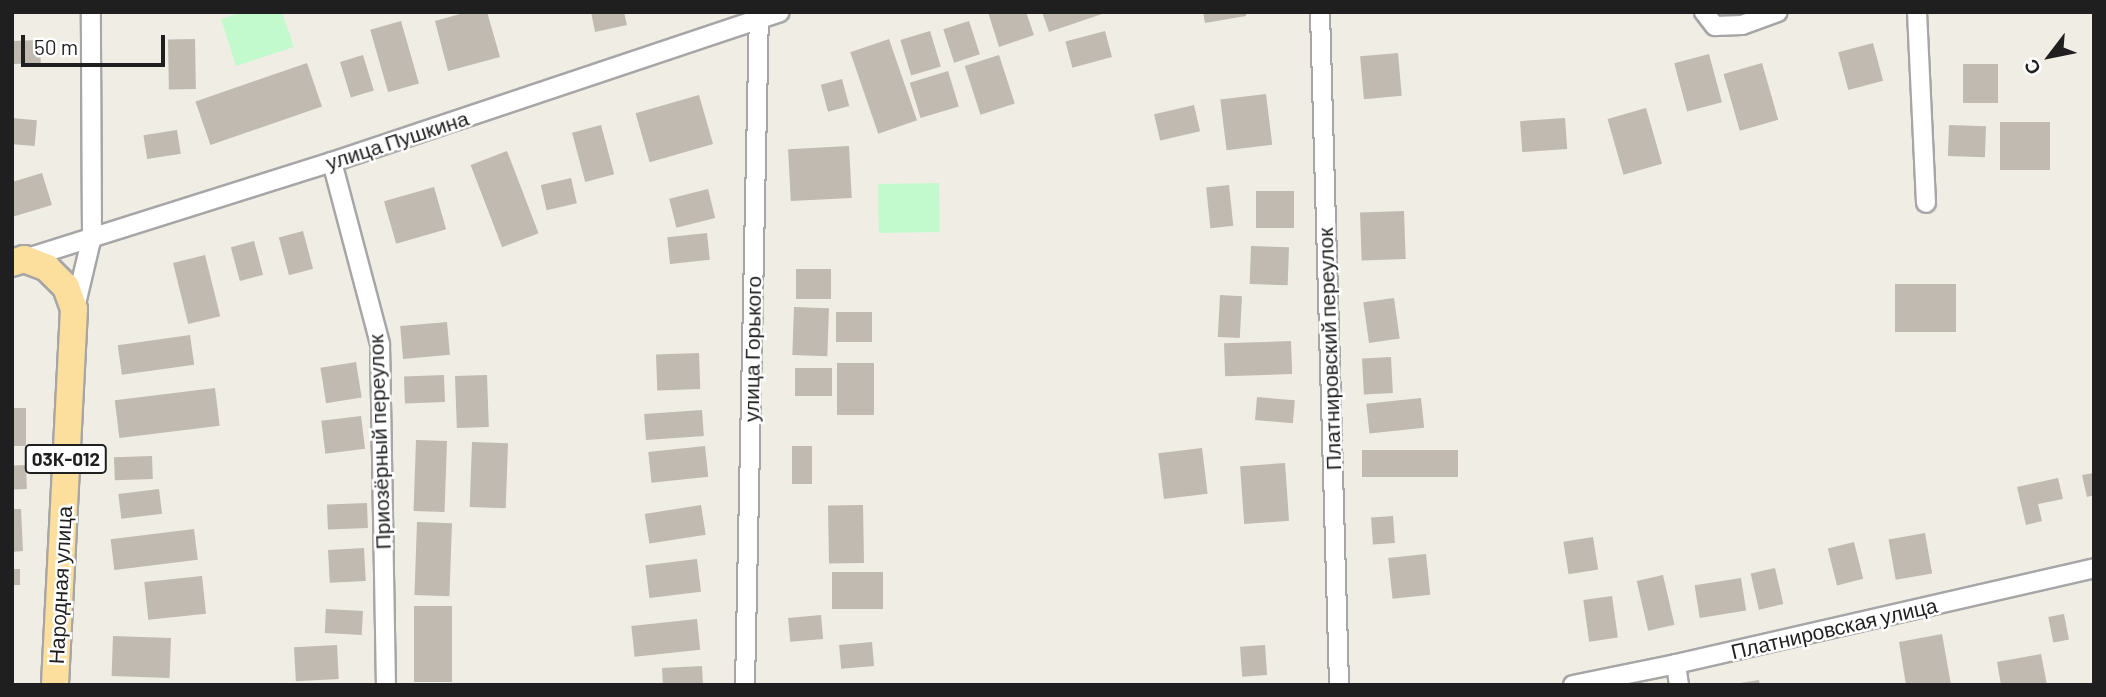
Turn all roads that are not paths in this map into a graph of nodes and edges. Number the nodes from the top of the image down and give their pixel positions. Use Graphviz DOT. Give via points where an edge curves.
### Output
graph roads {
  1 [pos="91,12"];
  2 [pos="780,12"];
  3 [pos="1320,12"];
  4 [pos="1704,12"];
  5 [pos="1778,12"];
  6 [pos="1917,12"];
  7 [pos="760,15"];
  8 [pos="332,162"];
  9 [pos="1926,203"];
  10 [pos="92,236"];
  11 [pos="18,261"];
  12 [pos="74,309"];
  13 [pos="2094,568"];
  14 [pos="1676,664"];
  15 [pos="54,685"];
  16 [pos="386,685"];
  17 [pos="745,685"];
  18 [pos="1339,685"];
  19 [pos="1573,685"];
  20 [pos="1679,685"];
  1 -- 10 [label="street"];
  2 -- 7 [label="street, улица Пушкина"];
  3 -- 18 [label="street, Платнировский переулок"];
  4 -- 5 [label="street" via="1715,26 1742,24"];
  6 -- 9 [label="street"];
  7 -- 8 [label="street, улица Пушкина"];
  7 -- 17 [label="street, улица Горького"];
  8 -- 10 [label="street, улица Пушкина"];
  8 -- 16 [label="street, Приозёрный переулок" via="380,344"];
  10 -- 11 [label="street, улица Пушкина"];
  10 -- 12 [label="street"];
  11 -- 12 [label="main road" via="47,268 66,287"];
  12 -- 15 [label="main road, Народная улица / 03К-012"];
  13 -- 14 [label="street, Платнировская улица"];
  14 -- 19 [label="street, Платнировская улица"];
  14 -- 20 [label="street"];
}
